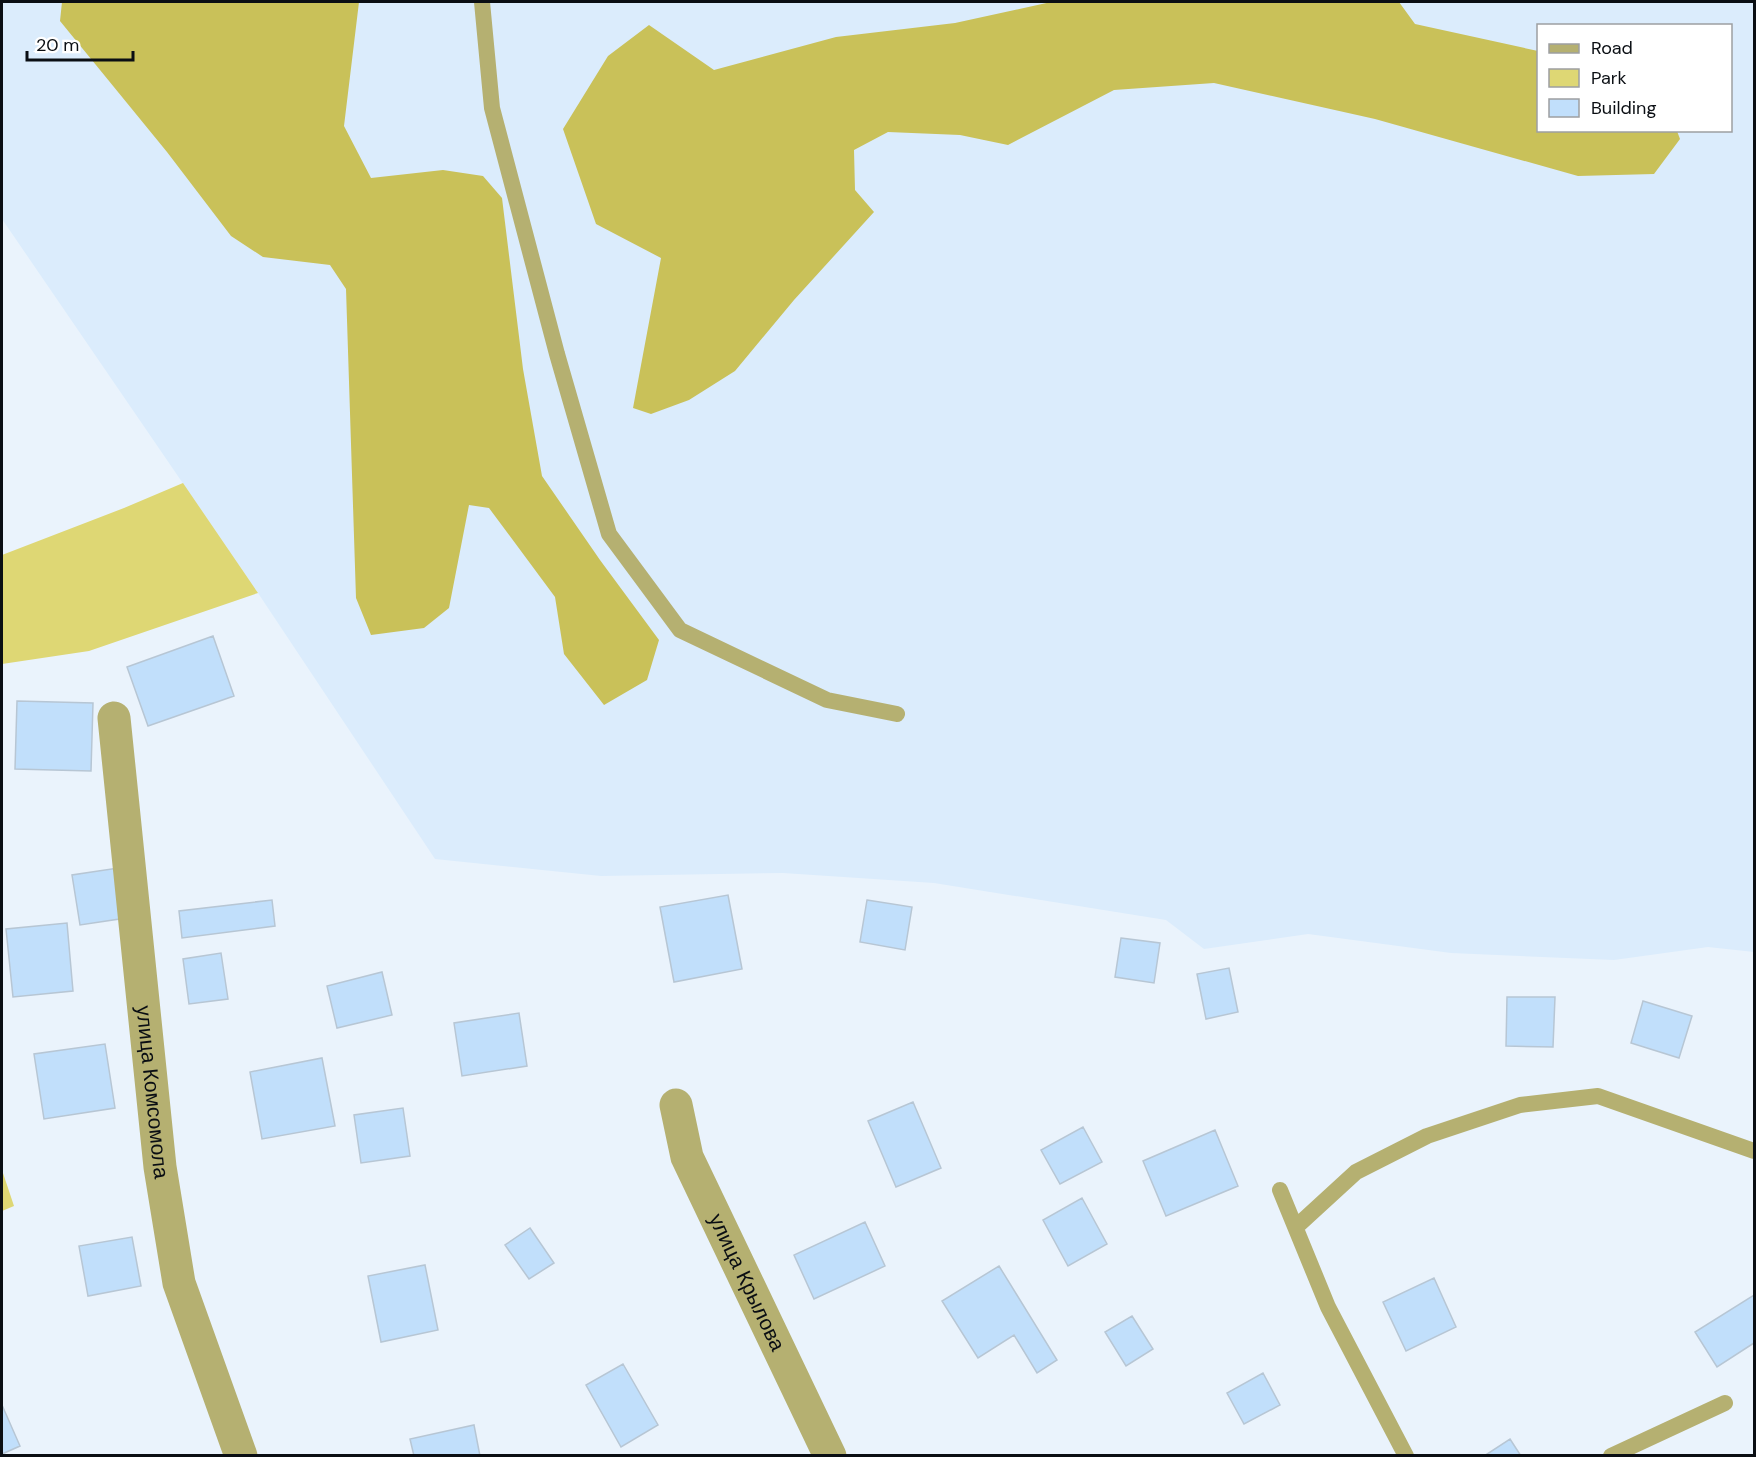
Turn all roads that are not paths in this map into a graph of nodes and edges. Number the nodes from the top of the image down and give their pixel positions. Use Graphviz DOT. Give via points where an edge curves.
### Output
graph roads {
  1 [pos="482,2"];
  2 [pos="897,714"];
  3 [pos="114,718"];
  4 [pos="676,1105"];
  5 [pos="1755,1152"];
  6 [pos="1280,1190"];
  7 [pos="1296,1227"];
  8 [pos="1725,1403"];
  9 [pos="241,1455"];
  10 [pos="830,1455"];
  11 [pos="1406,1455"];
  12 [pos="1611,1455"];
  1 -- 2 [label="lane" via="492,108 556,354 609,534 680,630 827,700"];
  3 -- 9 [label="street, улица Комсомола" via="160,1167 179,1282"];
  4 -- 10 [label="street, улица Крылова" via="687,1157"];
  5 -- 7 [label="lane" via="1598,1096 1520,1105 1427,1136 1356,1172"];
  6 -- 7 [label="lane"];
  7 -- 11 [label="lane" via="1328,1307"];
  8 -- 12 [label="lane"];
}
